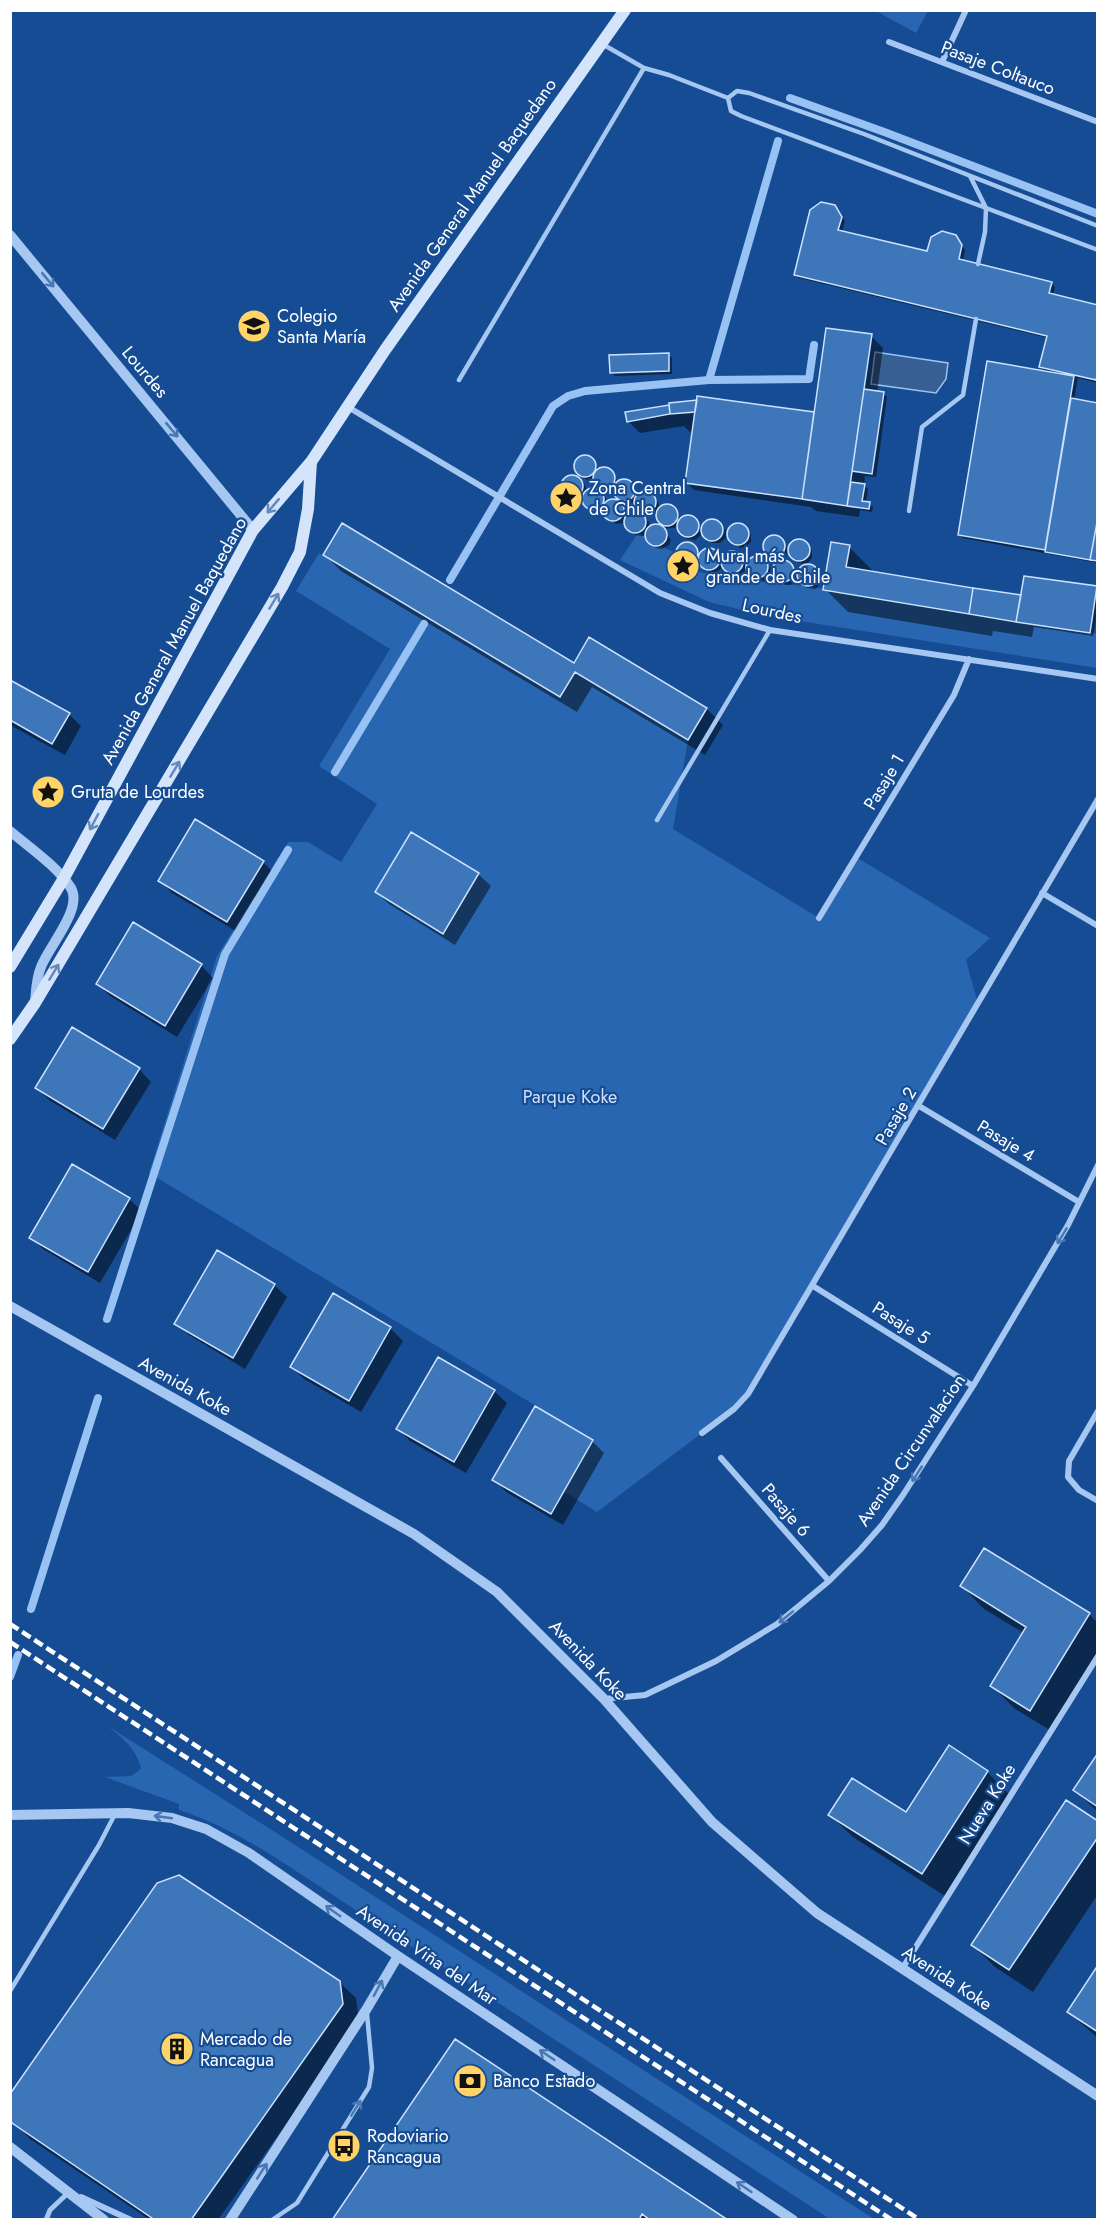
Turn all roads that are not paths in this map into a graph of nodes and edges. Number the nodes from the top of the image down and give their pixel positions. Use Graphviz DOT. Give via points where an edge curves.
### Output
graph roads {
  1 [pos="625,10"];
  2 [pos="966,10"];
  3 [pos="889,42"];
  4 [pos="601,43"];
  5 [pos="942,62"];
  6 [pos="644,68"];
  7 [pos="728,98"];
  8 [pos="1098,122"];
  9 [pos="970,176"];
  10 [pos="986,208"];
  11 [pos="1098,225"];
  12 [pos="10,235"];
  13 [pos="1098,250"];
  14 [pos="978,264"];
  15 [pos="976,319"];
  16 [pos="459,380"];
  17 [pos="347,407"];
  18 [pos="311,462"];
  19 [pos="909,511"];
  20 [pos="253,530"];
  21 [pos="770,630"];
  22 [pos="969,659"];
  23 [pos="1098,679"];
  24 [pos="1098,799"];
  25 [pos="657,820"];
  26 [pos="10,831"];
  27 [pos="64,878"];
  28 [pos="1042,893"];
  29 [pos="819,918"];
  30 [pos="1098,926"];
  31 [pos="10,967"];
  32 [pos="35,1003"];
  33 [pos="10,1039"];
  34 [pos="919,1106"];
  35 [pos="1098,1165"];
  36 [pos="1078,1202"];
  37 [pos="813,1286"];
  38 [pos="10,1306"];
  39 [pos="973,1386"];
  40 [pos="1098,1410"];
  41 [pos="702,1433"];
  42 [pos="721,1458"];
  43 [pos="1098,1501"];
  44 [pos="828,1581"];
  45 [pos="1098,1656"];
  46 [pos="604,1699"];
  47 [pos="116,1812"];
  48 [pos="10,1815"];
  49 [pos="398,1956"];
  50 [pos="902,1969"];
  51 [pos="10,1991"];
  52 [pos="366,2010"];
  53 [pos="1098,2096"];
  54 [pos="10,2147"];
  55 [pos="69,2192"];
  56 [pos="46,2220"];
  57 [pos="104,2220"];
  58 [pos="131,2220"];
  59 [pos="230,2220"];
  60 [pos="272,2220"];
  61 [pos="793,2220"];
  1 -- 4 [label="main road, Avenida General Manuel Baquedano"];
  2 -- 5 [label="street"];
  3 -- 5 [label="street, Pasaje Coltauco"];
  4 -- 6 [label="lane"];
  4 -- 17 [label="main road, Avenida General Manuel Baquedano"];
  5 -- 8 [label="street, Pasaje Coltauco"];
  6 -- 7 [label="lane"];
  6 -- 16 [label="lane"];
  7 -- 9 [label="lane" via="737,91 749,93"];
  7 -- 10 [label="lane" via="731,111 741,117"];
  9 -- 10 [label="lane"];
  9 -- 11 [label="lane"];
  10 -- 13 [label="lane"];
  10 -- 14 [label="lane"];
  12 -- 20 [label="street, Lourdes, one-way"];
  15 -- 19 [label="lane" via="963,395 922,427"];
  17 -- 18 [label="main road, Avenida General Manuel Baquedano"];
  17 -- 21 [label="street, Lourdes" via="660,593 710,614"];
  18 -- 20 [label="main road, Avenida General Manuel Baquedano, one-way"];
  32 -- 18 [label="main road, Avenida General Manuel Baquedano, one-way" via="300,552"];
  20 -- 27 [label="main road, Avenida General Manuel Baquedano, one-way"];
  21 -- 22 [label="street, Lourdes"];
  21 -- 25 [label="lane"];
  22 -- 23 [label="street, Lourdes"];
  22 -- 29 [label="street, Pasaje 1" via="954,695"];
  24 -- 28 [label="street, Pasaje 2"];
  26 -- 27 [label="street"];
  27 -- 31 [label="main road, Avenida General Manuel Baquedano"];
  27 -- 32 [label="street, Avenida General Manuel Baquedano" via="73,891 74,903 41,966"];
  28 -- 30 [label="street"];
  28 -- 34 [label="street, Pasaje 2"];
  32 -- 33 [label="main road, Avenida General Manuel Baquedano"];
  34 -- 36 [label="street, Pasaje 4"];
  34 -- 37 [label="street, Pasaje 2"];
  35 -- 36 [label="street, Avenida Circunvalacion"];
  36 -- 39 [label="street, Avenida Circunvalacion, one-way" via="1068,1226"];
  37 -- 39 [label="street, Pasaje 5"];
  37 -- 41 [label="street, Pasaje 2" via="748,1394"];
  38 -- 46 [label="street, Avenida Koke" via="414,1534 497,1592"];
  39 -- 44 [label="street, Avenida Circunvalacion, one-way" via="882,1524"];
  40 -- 43 [label="street" via="1069,1461 1068,1478"];
  42 -- 44 [label="street, Pasaje 6"];
  44 -- 46 [label="street, Avenida Circunvalacion, one-way" via="777,1624 716,1661 645,1695"];
  45 -- 50 [label="street, Nueva Koke"];
  46 -- 50 [label="street, Avenida Koke" via="712,1822 817,1912"];
  47 -- 48 [label="street, Avenida Viña del Mar"];
  49 -- 47 [label="street, Avenida Viña del Mar, one-way" via="249,1853 207,1829 172,1818"];
  47 -- 51 [label="lane"];
  52 -- 49 [label="street, one-way"];
  61 -- 49 [label="street, Avenida Viña del Mar, one-way"];
  50 -- 53 [label="street, Avenida Koke"];
  59 -- 52 [label="street, one-way"];
  60 -- 52 [label="lane, one-way" via="297,2203 369,2087 372,2068"];
  54 -- 55 [label="street"];
  55 -- 56 [label="street" via="50,2210"];
  55 -- 57 [label="street"];
  55 -- 58 [label="street"];
}
